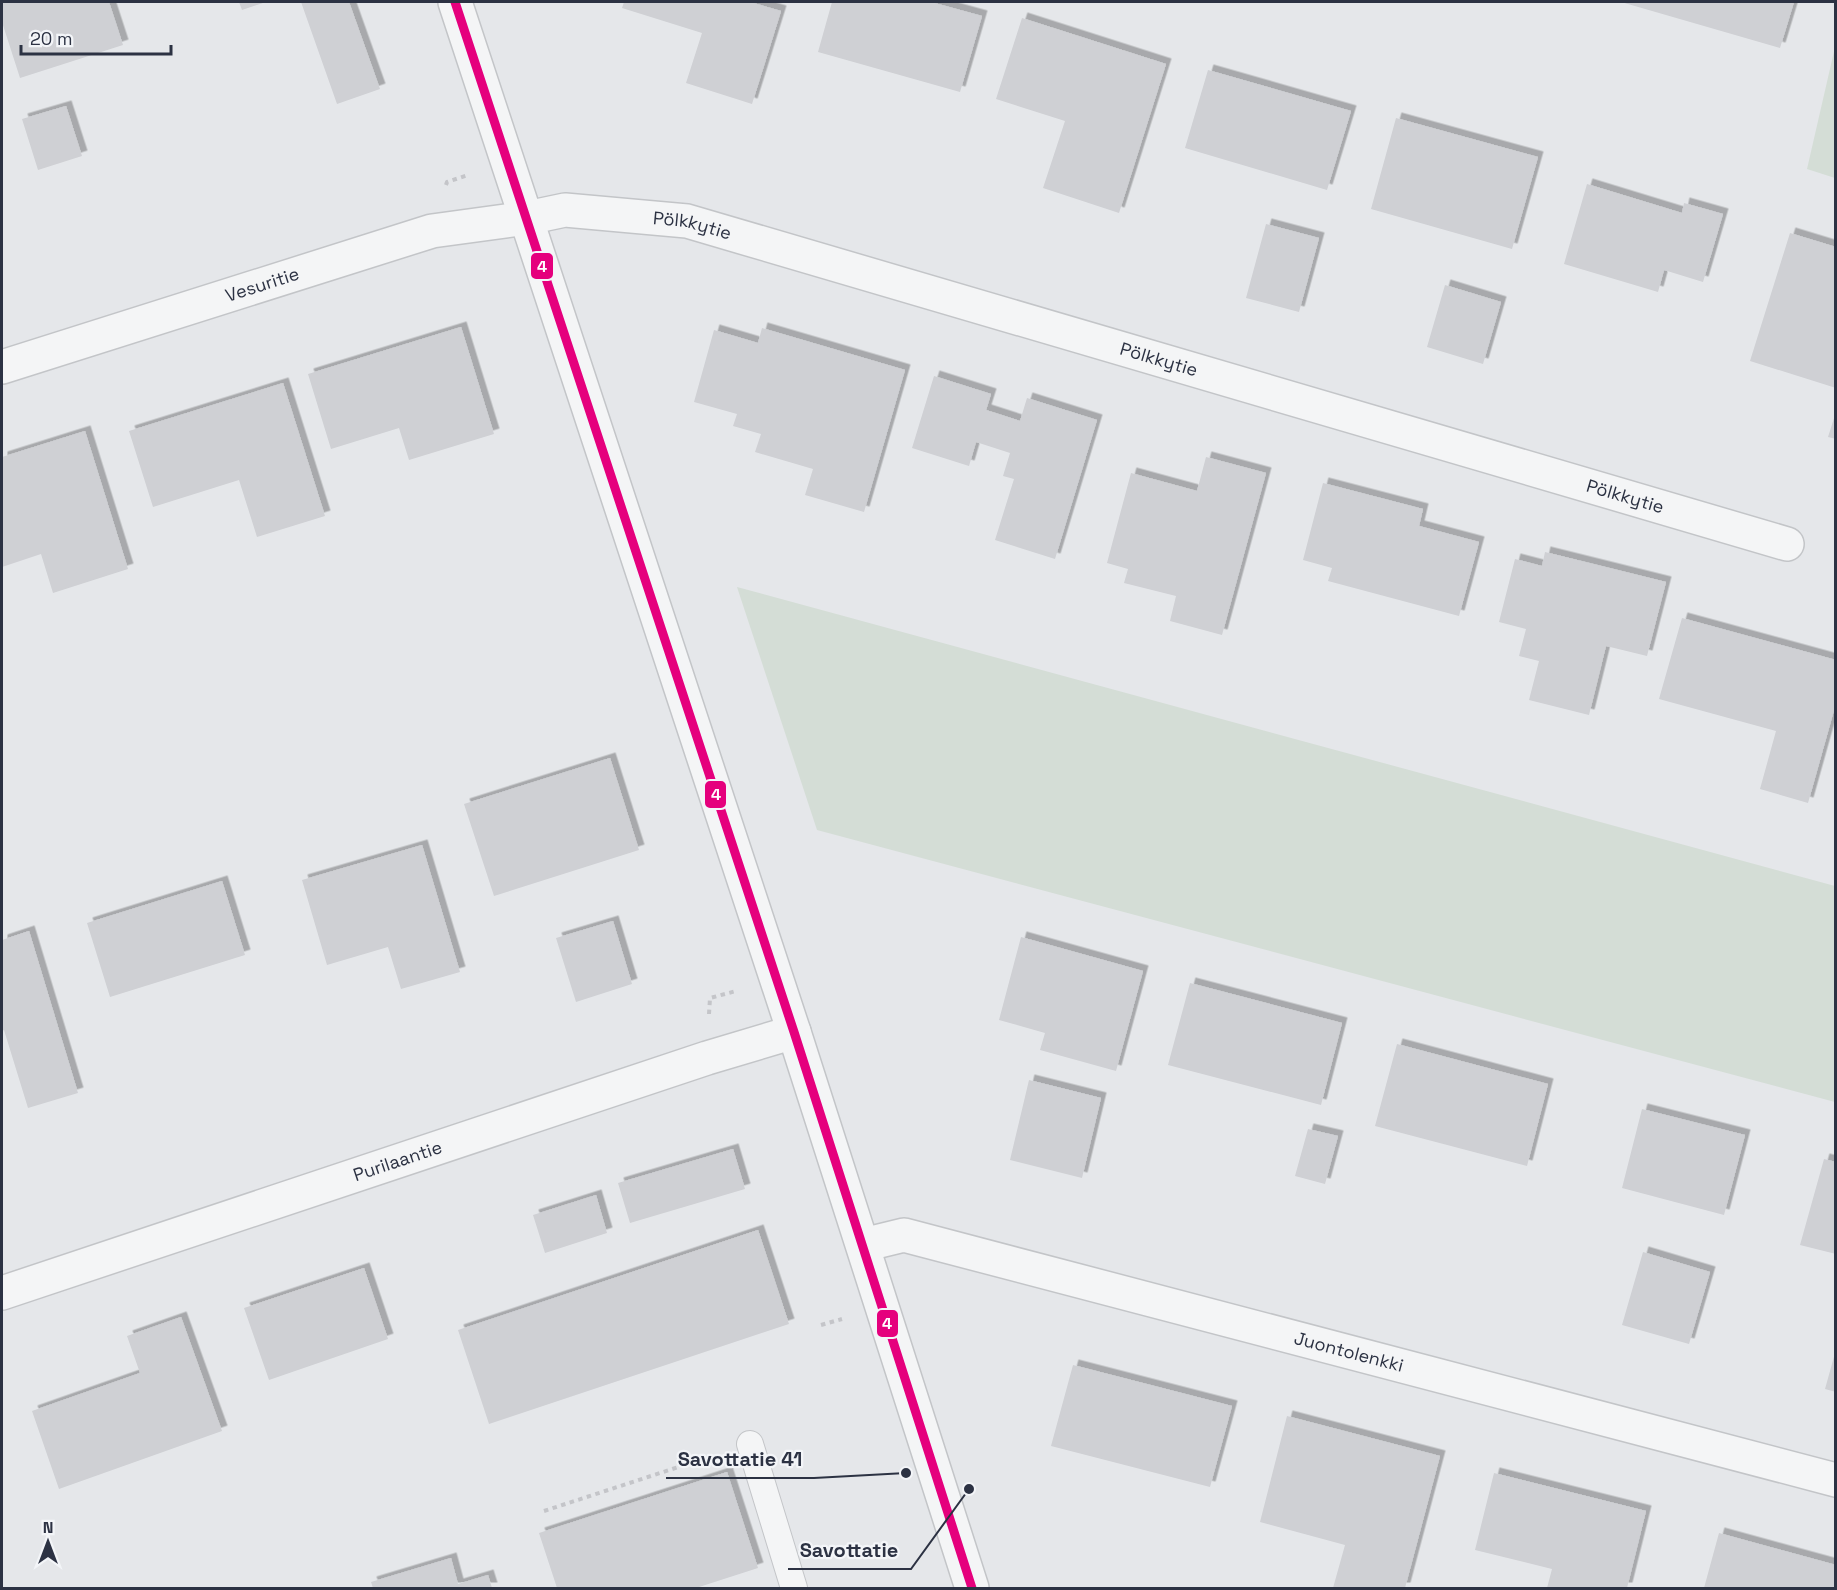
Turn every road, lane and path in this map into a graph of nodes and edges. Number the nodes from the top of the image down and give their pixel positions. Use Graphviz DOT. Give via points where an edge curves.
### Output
graph roads {
  1 [pos="455,2"];
  2 [pos="527,218"];
  3 [pos="2,367"];
  4 [pos="1787,544"];
  5 [pos="794,1032"];
  6 [pos="863,1245"];
  7 [pos="2,1293"];
  8 [pos="750,1444"];
  9 [pos="1836,1480"];
  10 [pos="544,1511"];
  11 [pos="794,1588"];
  12 [pos="972,1588"];
  1 -- 2 [label="street"];
  2 -- 3 [label="street, Vesuritie" via="432,231"];
  2 -- 4 [label="street, Pölkkytie" via="565,210 687,221"];
  2 -- 5 [label="street"];
  5 -- 6 [label="street"];
  5 -- 7 [label="street, Purilaantie"];
  6 -- 9 [label="street, Juontolenkki" via="904,1235"];
  6 -- 12 [label="street"];
  8 -- 10 [label="path"];
  8 -- 11 [label="lane"];
}
